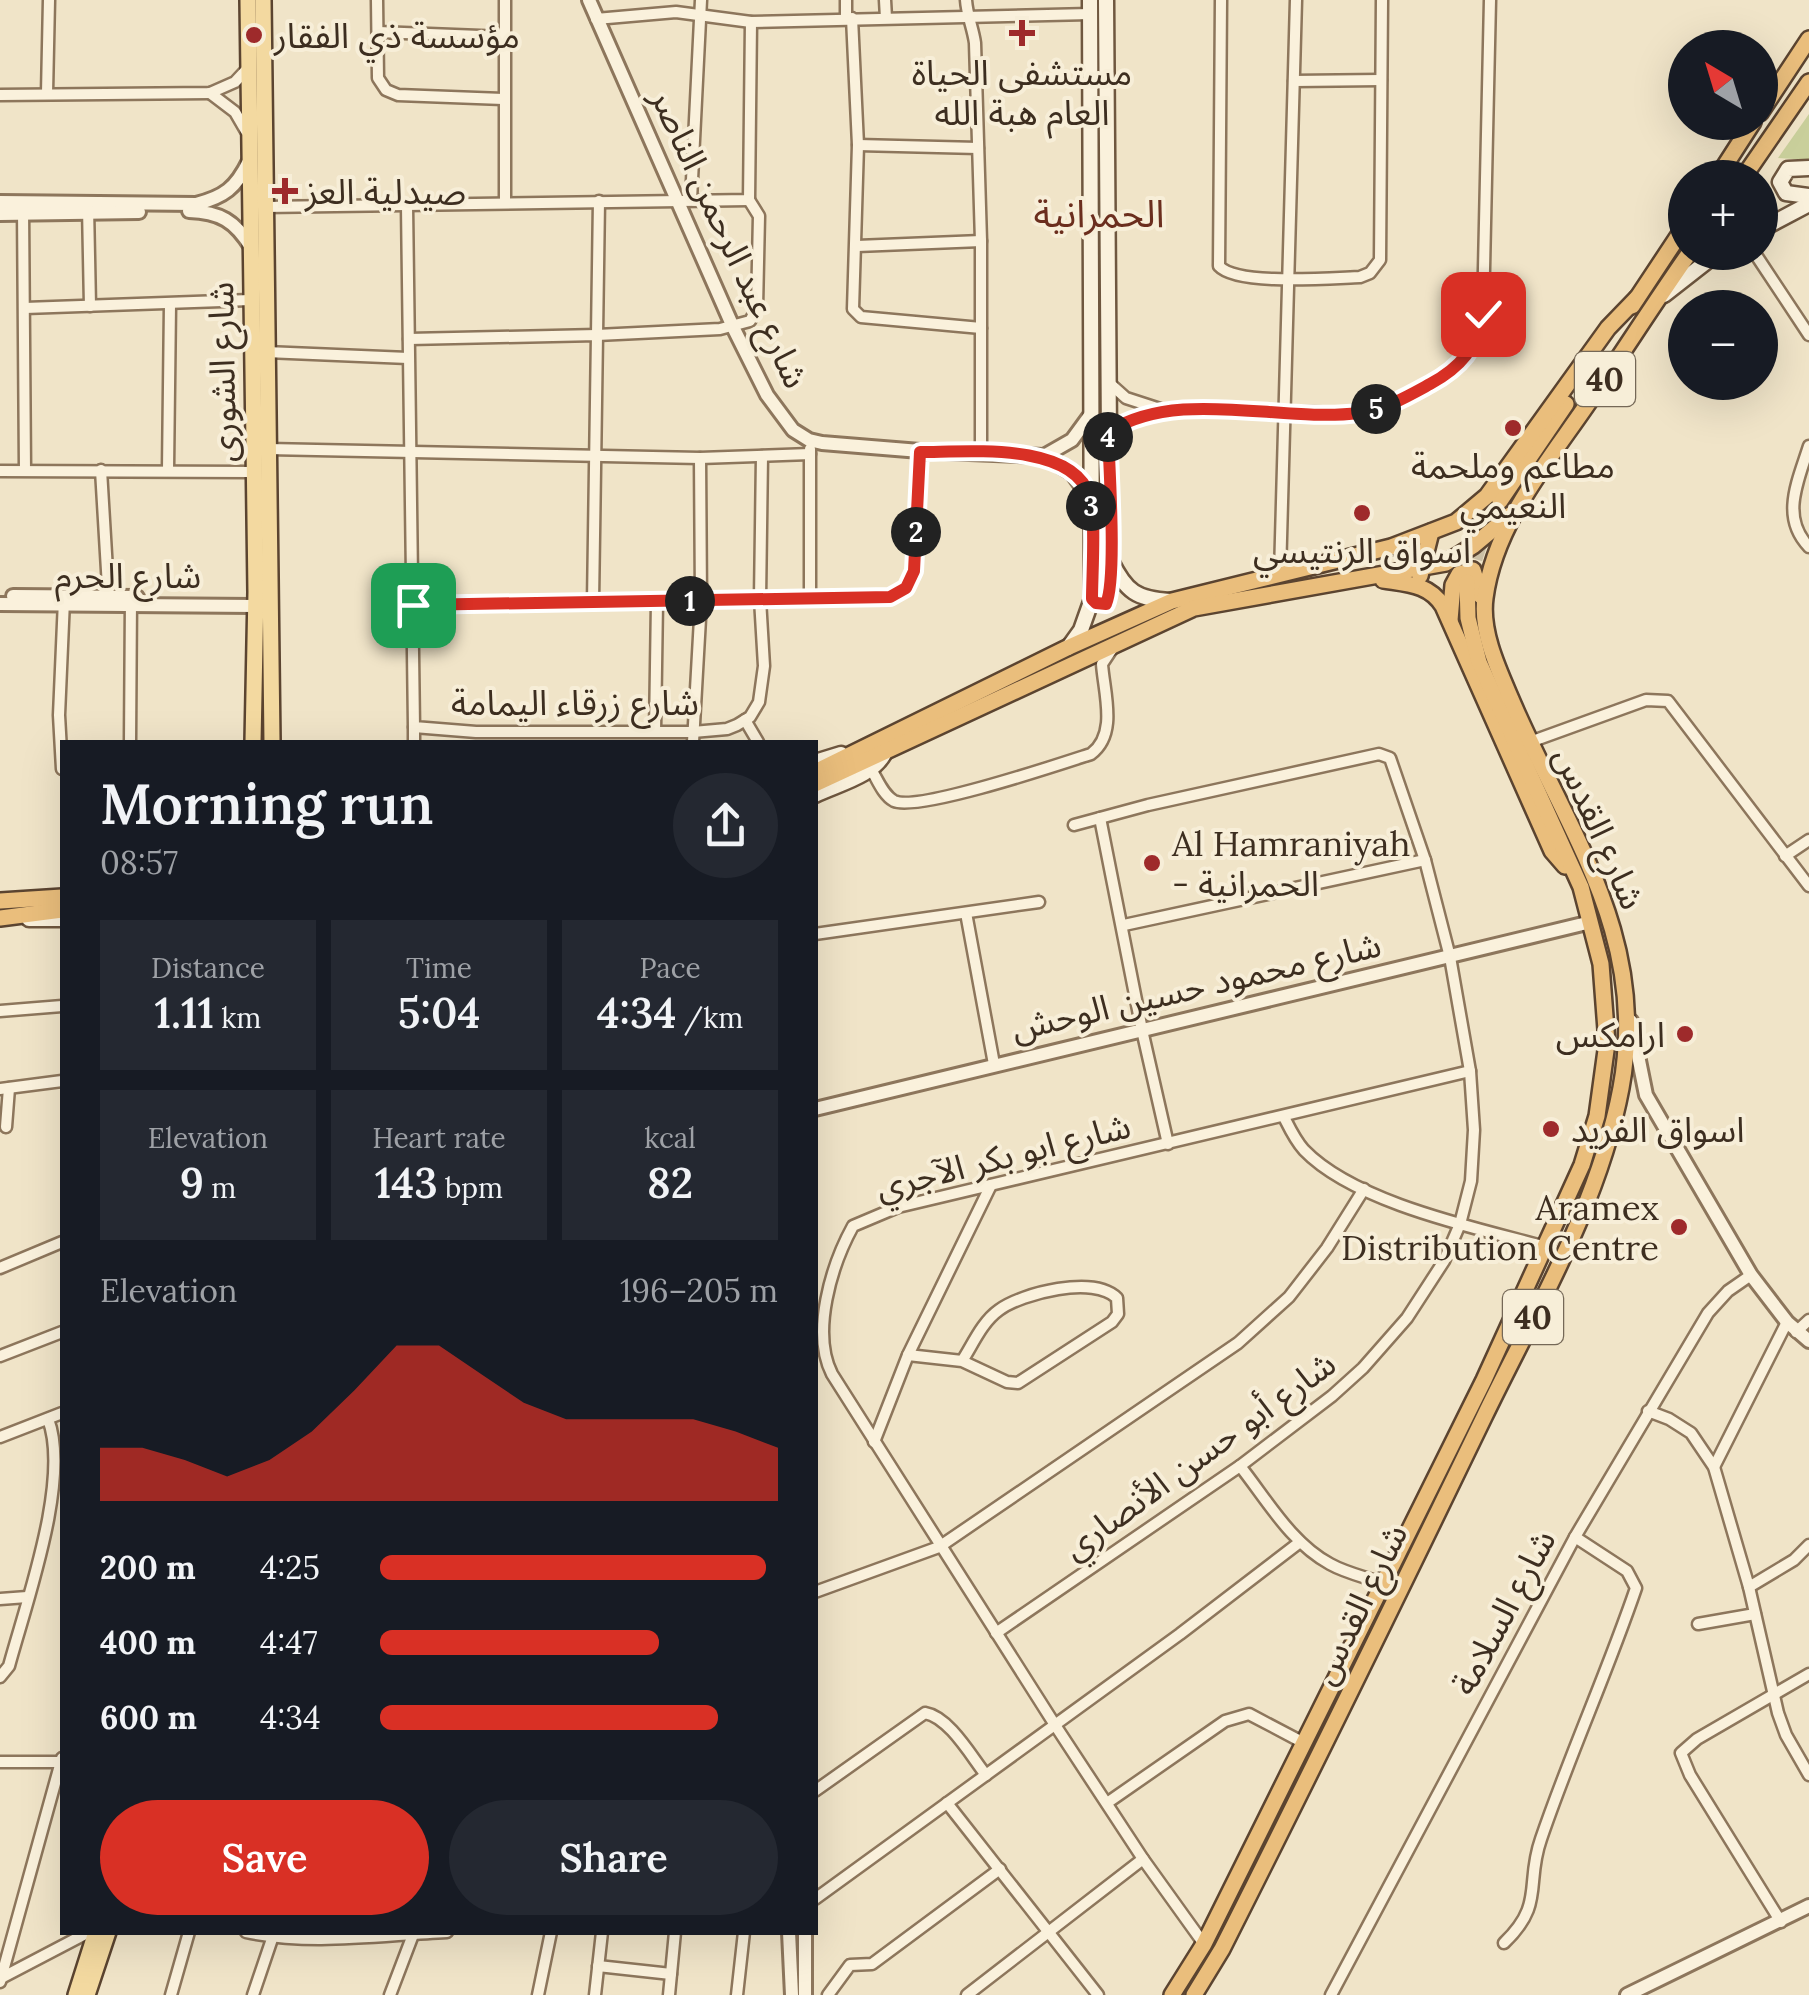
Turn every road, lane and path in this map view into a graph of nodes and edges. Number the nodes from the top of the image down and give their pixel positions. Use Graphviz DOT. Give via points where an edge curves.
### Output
graph roads {
  1 [pos="49,0"];
  2 [pos="248,0"];
  3 [pos="263,0"];
  4 [pos="377,0"];
  5 [pos="505,0"];
  6 [pos="589,0"];
  7 [pos="701,0"];
  8 [pos="846,0"];
  9 [pos="885,0"];
  10 [pos="966,0"];
  11 [pos="1106,0"];
  12 [pos="1221,0"];
  13 [pos="1296,0"];
  14 [pos="1382,0"];
  15 [pos="1490,0"];
  16 [pos="1090,7"];
  17 [pos="701,14"];
  18 [pos="966,17"];
  19 [pos="849,18"];
  20 [pos="886,18"];
  21 [pos="596,19"];
  22 [pos="750,22"];
  23 [pos="378,32"];
  24 [pos="506,37"];
  25 [pos="1809,39"];
  26 [pos="250,66"];
  27 [pos="1381,80"];
  28 [pos="1294,81"];
  29 [pos="1809,82"];
  30 [pos="1778,85"];
  31 [pos="210,93"];
  32 [pos="47,94"];
  33 [pos="0,95"];
  34 [pos="503,99"];
  35 [pos="249,137"];
  36 [pos="858,145"];
  37 [pos="978,148"];
  38 [pos="1755,160"];
  39 [pos="249,162"];
  40 [pos="1809,168"];
  41 [pos="1809,196"];
  42 [pos="683,200"];
  43 [pos="749,200"];
  44 [pos="599,201"];
  45 [pos="0,202"];
  46 [pos="505,202"];
  47 [pos="1809,204"];
  48 [pos="407,206"];
  49 [pos="88,207"];
  50 [pos="24,208"];
  51 [pos="265,208"];
  52 [pos="0,214"];
  53 [pos="1778,220"];
  54 [pos="981,241"];
  55 [pos="857,246"];
  56 [pos="251,247"];
  57 [pos="1668,258"];
  58 [pos="1674,270"];
  59 [pos="1693,270"];
  60 [pos="1766,270"];
  61 [pos="1289,280"];
  62 [pos="250,300"];
  63 [pos="1645,302"];
  64 [pos="170,305"];
  65 [pos="90,306"];
  66 [pos="25,308"];
  67 [pos="733,327"];
  68 [pos="981,328"];
  69 [pos="597,335"];
  70 [pos="1809,335"];
  71 [pos="409,339"];
  72 [pos="266,352"];
  73 [pos="408,358"];
  74 [pos="1107,381"];
  75 [pos="1163,410"];
  76 [pos="1091,414"];
  77 [pos="1285,414"];
  78 [pos="1108,432"];
  79 [pos="1809,446"];
  80 [pos="810,447"];
  81 [pos="268,448"];
  82 [pos="920,452"];
  83 [pos="981,452"];
  84 [pos="409,453"];
  85 [pos="594,453"];
  86 [pos="762,456"];
  87 [pos="1044,456"];
  88 [pos="700,458"];
  89 [pos="168,469"];
  90 [pos="25,470"];
  91 [pos="100,470"];
  92 [pos="0,471"];
  93 [pos="253,472"];
  94 [pos="1090,498"];
  95 [pos="1500,501"];
  96 [pos="1520,504"];
  97 [pos="1456,522"];
  98 [pos="1431,532"];
  99 [pos="1473,546"];
  100 [pos="1809,547"];
  101 [pos="1391,548"];
  102 [pos="1110,560"];
  103 [pos="1390,573"];
  104 [pos="1280,574"];
  105 [pos="1371,578"];
  106 [pos="1420,578"];
  107 [pos="1468,582"];
  108 [pos="0,596"];
  109 [pos="810,598"];
  110 [pos="760,599"];
  111 [pos="1092,599"];
  112 [pos="110,600"];
  113 [pos="701,600"];
  114 [pos="64,601"];
  115 [pos="131,601"];
  116 [pos="1172,601"];
  117 [pos="255,602"];
  118 [pos="594,602"];
  119 [pos="658,602"];
  120 [pos="0,604"];
  121 [pos="413,605"];
  122 [pos="1484,605"];
  123 [pos="1450,620"];
  124 [pos="1116,646"];
  125 [pos="1067,648"];
  126 [pos="1088,660"];
  127 [pos="1102,670"];
  128 [pos="746,720"];
  129 [pos="414,727"];
  130 [pos="655,731"];
  131 [pos="693,737"];
  132 [pos="130,740"];
  133 [pos="253,740"];
  134 [pos="272,740"];
  135 [pos="414,740"];
  136 [pos="757,740"];
  137 [pos="60,742"];
  138 [pos="1530,742"];
  139 [pos="857,751"];
  140 [pos="885,752"];
  141 [pos="818,761"];
  142 [pos="871,769"];
  143 [pos="818,770"];
  144 [pos="818,783"];
  145 [pos="818,794"];
  146 [pos="1100,818"];
  147 [pos="1074,826"];
  148 [pos="1809,840"];
  149 [pos="1785,856"];
  150 [pos="1425,860"];
  151 [pos="1575,876"];
  152 [pos="1809,886"];
  153 [pos="60,889"];
  154 [pos="60,897"];
  155 [pos="4,901"];
  156 [pos="1040,902"];
  157 [pos="60,910"];
  158 [pos="966,913"];
  159 [pos="2,918"];
  160 [pos="60,920"];
  161 [pos="1592,922"];
  162 [pos="1124,925"];
  163 [pos="818,934"];
  164 [pos="1450,957"];
  165 [pos="60,1006"];
  166 [pos="0,1011"];
  167 [pos="1629,1012"];
  168 [pos="1142,1030"];
  169 [pos="994,1064"];
  170 [pos="1470,1071"];
  171 [pos="60,1081"];
  172 [pos="4,1088"];
  173 [pos="1621,1088"];
  174 [pos="1646,1095"];
  175 [pos="818,1108"];
  176 [pos="1284,1117"];
  177 [pos="6,1128"];
  178 [pos="1168,1144"];
  179 [pos="991,1185"];
  180 [pos="1364,1189"];
  181 [pos="1460,1224"];
  182 [pos="60,1243"];
  183 [pos="1546,1247"];
  184 [pos="0,1268"];
  185 [pos="1751,1276"];
  186 [pos="1809,1320"];
  187 [pos="1792,1327"];
  188 [pos="60,1333"];
  189 [pos="1809,1341"];
  190 [pos="908,1355"];
  191 [pos="0,1356"];
  192 [pos="962,1361"];
  193 [pos="1648,1411"];
  194 [pos="60,1414"];
  195 [pos="48,1419"];
  196 [pos="0,1437"];
  197 [pos="874,1442"];
  198 [pos="1240,1466"];
  199 [pos="1714,1467"];
  200 [pos="1575,1536"];
  201 [pos="1300,1542"];
  202 [pos="1809,1546"];
  203 [pos="939,1547"];
  204 [pos="1382,1583"];
  205 [pos="1749,1587"];
  206 [pos="818,1591"];
  207 [pos="27,1597"];
  208 [pos="0,1599"];
  209 [pos="1756,1614"];
  210 [pos="1698,1624"];
  211 [pos="996,1633"];
  212 [pos="1809,1674"];
  213 [pos="0,1677"];
  214 [pos="1772,1695"];
  215 [pos="1055,1725"];
  216 [pos="1304,1743"];
  217 [pos="60,1760"];
  218 [pos="0,1762"];
  219 [pos="60,1767"];
  220 [pos="1809,1774"];
  221 [pos="986,1775"];
  222 [pos="818,1789"];
  223 [pos="947,1803"];
  224 [pos="1107,1803"];
  225 [pos="1143,1859"];
  226 [pos="1000,1869"];
  227 [pos="818,1897"];
  228 [pos="1809,1906"];
  229 [pos="1781,1922"];
  230 [pos="1051,1932"];
  231 [pos="86,1935"];
  232 [pos="91,1935"];
  233 [pos="107,1935"];
  234 [pos="188,1935"];
  235 [pos="274,1935"];
  236 [pos="412,1935"];
  237 [pos="550,1935"];
  238 [pos="602,1935"];
  239 [pos="675,1935"];
  240 [pos="744,1935"];
  241 [pos="789,1935"];
  242 [pos="805,1935"];
  243 [pos="1504,1943"];
  244 [pos="1204,1944"];
  245 [pos="598,1966"];
  246 [pos="671,1974"];
  247 [pos="1,1980"];
  248 [pos="76,1995"];
  249 [pos="87,1995"];
  250 [pos="171,1995"];
  251 [pos="253,1995"];
  252 [pos="390,1995"];
  253 [pos="538,1995"];
  254 [pos="595,1995"];
  255 [pos="668,1995"];
  256 [pos="737,1995"];
  257 [pos="792,1995"];
  258 [pos="805,1995"];
  259 [pos="828,1995"];
  260 [pos="967,1995"];
  261 [pos="1098,1995"];
  262 [pos="1172,1995"];
  263 [pos="1194,1995"];
  264 [pos="1332,1995"];
  265 [pos="1628,1995"];
  1 -- 32 [label="street"];
  2 -- 26 [label="main road, شارع الشورى"];
  3 -- 51 [label="main road, شارع الشورى"];
  4 -- 23 [label="street"];
  5 -- 24 [label="street"];
  6 -- 21 [label="street, شارع عبد الرحمن الناصر"];
  7 -- 17 [label="street"];
  8 -- 19 [label="street"];
  9 -- 20 [label="street"];
  10 -- 18 [label="street"];
  11 -- 74 [label="main road"];
  12 -- 61 [label="street" via="1219,266 1228,274"];
  13 -- 28 [label="street"];
  14 -- 27 [label="street"];
  15 -- 77 [label="street" via="1483,314 1473,348 1436,381 1378,409"];
  16 -- 18 [label="street"];
  16 -- 76 [label="main road"];
  17 -- 21 [label="street"];
  17 -- 22 [label="street"];
  17 -- 42 [label="street"];
  18 -- 20 [label="street"];
  18 -- 37 [label="street" via="974,30"];
  19 -- 20 [label="street"];
  19 -- 22 [label="street"];
  19 -- 36 [label="street"];
  21 -- 42 [label="street, شارع عبد الرحمن الناصر"];
  22 -- 43 [label="street"];
  23 -- 24 [label="street"];
  23 -- 34 [label="street" via="378,78 392,94"];
  24 -- 34 [label="street"];
  25 -- 30 [label="highway"];
  26 -- 31 [label="street"];
  26 -- 35 [label="main road, شارع الشورى"];
  27 -- 28 [label="street"];
  27 -- 61 [label="street" via="1380,260 1360,277"];
  28 -- 61 [label="street"];
  29 -- 38 [label="highway"];
  31 -- 32 [label="street"];
  31 -- 35 [label="street" via="236,112"];
  32 -- 33 [label="street"];
  34 -- 46 [label="street"];
  35 -- 39 [label="main road, شارع الشورى"];
  36 -- 37 [label="street"];
  36 -- 55 [label="street"];
  37 -- 54 [label="street"];
  39 -- 49 [label="street" via="233,188 216,199"];
  39 -- 56 [label="main road, شارع الشورى"];
  40 -- 41 [label="main road" via="1788,170 1780,182 1786,193"];
  42 -- 43 [label="street"];
  42 -- 44 [label="street"];
  42 -- 67 [label="street, شارع عبد الرحمن الناصر"];
  43 -- 67 [label="street" via="760,216 757,308 750,321"];
  44 -- 46 [label="street"];
  44 -- 69 [label="street"];
  45 -- 50 [label="street"];
  46 -- 48 [label="street"];
  47 -- 53 [label="main road"];
  48 -- 51 [label="street"];
  48 -- 71 [label="street, شارع زرقاء اليمامة"];
  49 -- 50 [label="street"];
  49 -- 56 [label="street" via="210,213 236,225"];
  49 -- 65 [label="street"];
  50 -- 52 [label="street"];
  50 -- 66 [label="street"];
  51 -- 72 [label="main road, شارع الشورى"];
  54 -- 55 [label="street"];
  54 -- 68 [label="street"];
  55 -- 68 [label="street" via="856,314"];
  56 -- 62 [label="main road, شارع الشورى"];
  57 -- 63 [label="highway, شارع القدس / 40"];
  58 -- 63 [label="highway, شارع القدس / 40"];
  59 -- 63 [label="main road"];
  60 -- 70 [label="street"];
  61 -- 77 [label="street"];
  62 -- 64 [label="street"];
  62 -- 93 [label="main road, شارع الشورى"];
  63 -- 95 [label="highway, شارع القدس / 40"];
  63 -- 96 [label="highway, شارع القدس / 40"];
  63 -- 97 [label="highway" via="1608,328 1487,496"];
  64 -- 65 [label="street"];
  64 -- 89 [label="street"];
  65 -- 66 [label="street"];
  66 -- 90 [label="street"];
  67 -- 69 [label="street"];
  67 -- 80 [label="street, شارع عبد الرحمن الناصر" via="775,408"];
  68 -- 83 [label="street"];
  69 -- 71 [label="street"];
  69 -- 85 [label="street"];
  71 -- 73 [label="street, شارع زرقاء اليمامة"];
  72 -- 73 [label="street"];
  72 -- 81 [label="main road, شارع الشورى"];
  73 -- 84 [label="street, شارع زرقاء اليمامة"];
  74 -- 75 [label="street" via="1126,398"];
  74 -- 78 [label="main road"];
  75 -- 77 [label="street"];
  75 -- 78 [label="street"];
  76 -- 87 [label="street" via="1072,440"];
  76 -- 94 [label="main road"];
  77 -- 104 [label="street"];
  78 -- 102 [label="main road"];
  79 -- 100 [label="street" via="1792,505 1798,534"];
  80 -- 82 [label="street"];
  80 -- 86 [label="street"];
  80 -- 109 [label="street"];
  81 -- 84 [label="street"];
  81 -- 134 [label="main road, شارع الشورى"];
  82 -- 83 [label="street"];
  82 -- 109 [label="street" via="914,571 906,588 890,597"];
  83 -- 87 [label="street"];
  84 -- 85 [label="street"];
  84 -- 121 [label="street, شارع زرقاء اليمامة"];
  85 -- 88 [label="street"];
  85 -- 118 [label="street"];
  86 -- 88 [label="street"];
  86 -- 110 [label="street, شارع زرقاء اليمامة"];
  87 -- 94 [label="street" via="1072,472"];
  88 -- 113 [label="street"];
  89 -- 91 [label="street"];
  89 -- 93 [label="street"];
  90 -- 91 [label="street"];
  90 -- 92 [label="street"];
  91 -- 112 [label="street"];
  93 -- 117 [label="main road, شارع الشورى"];
  94 -- 111 [label="main road"];
  96 -- 99 [label="highway, 40"];
  96 -- 122 [label="highway, شارع القدس / 40" via="1496,554"];
  97 -- 98 [label="highway"];
  97 -- 99 [label="highway" via="1451,542"];
  98 -- 101 [label="highway"];
  98 -- 106 [label="highway"];
  99 -- 106 [label="highway"];
  101 -- 103 [label="highway" via="1406,558"];
  101 -- 104 [label="highway"];
  102 -- 111 [label="main road" via="1109,598 1100,604"];
  102 -- 116 [label="main road" via="1135,594"];
  103 -- 105 [label="highway"];
  103 -- 106 [label="highway"];
  104 -- 116 [label="highway"];
  105 -- 106 [label="highway"];
  105 -- 124 [label="highway" via="1209,604"];
  106 -- 123 [label="highway"];
  107 -- 151 [label="highway, شارع القدس / 40" via="1480,662"];
  108 -- 114 [label="street, شارع الحرم"];
  109 -- 110 [label="street"];
  110 -- 113 [label="street"];
  110 -- 128 [label="street, شارع زرقاء اليمامة" via="761,689"];
  111 -- 125 [label="main road"];
  112 -- 114 [label="street, شارع الحرم"];
  112 -- 115 [label="street, شارع الحرم"];
  113 -- 119 [label="street"];
  113 -- 131 [label="street"];
  114 -- 120 [label="street, شارع الحرم"];
  114 -- 137 [label="street"];
  115 -- 117 [label="street, شارع الحرم"];
  115 -- 132 [label="street"];
  116 -- 125 [label="highway"];
  117 -- 133 [label="main road, شارع الشورى"];
  118 -- 119 [label="street"];
  118 -- 121 [label="street"];
  119 -- 130 [label="street"];
  121 -- 129 [label="street, شارع زرقاء اليمامة"];
  122 -- 123 [label="highway" via="1476,574 1464,570 1455,579"];
  122 -- 138 [label="highway, شارع القدس / 40" via="1492,648"];
  123 -- 151 [label="highway" via="1552,851"];
  124 -- 126 [label="highway"];
  124 -- 127 [label="street"];
  125 -- 139 [label="highway"];
  126 -- 127 [label="street"];
  126 -- 140 [label="highway"];
  127 -- 142 [label="street" via="1108,729 1091,754 1010,781 903,803 886,794"];
  128 -- 131 [label="street, شارع زرقاء اليمامة"];
  128 -- 136 [label="street"];
  129 -- 130 [label="street, شارع زرقاء اليمامة"];
  129 -- 135 [label="street"];
  130 -- 131 [label="street, شارع زرقاء اليمامة"];
  138 -- 149 [label="street" via="1646,700 1668,701"];
  138 -- 167 [label="highway, شارع القدس / 40" via="1598,882"];
  139 -- 141 [label="main road"];
  139 -- 143 [label="highway"];
  140 -- 142 [label="main road"];
  140 -- 144 [label="highway"];
  142 -- 145 [label="main road"];
  146 -- 147 [label="street, شارع أبو حسن الأنصاري"];
  146 -- 150 [label="street, شارع أبو حسن الأنصاري" via="1379,754 1395,764"];
  146 -- 162 [label="street"];
  148 -- 149 [label="street"];
  149 -- 152 [label="street"];
  150 -- 162 [label="street"];
  150 -- 164 [label="street, شارع أبو حسن الأنصاري"];
  151 -- 161 [label="highway, شارع القدس / 40"];
  153 -- 155 [label="main road"];
  154 -- 155 [label="highway"];
  156 -- 158 [label="street"];
  157 -- 159 [label="highway"];
  158 -- 163 [label="street"];
  158 -- 169 [label="street"];
  159 -- 160 [label="main road"];
  161 -- 164 [label="street, شارع محمود حسين الوحش"];
  161 -- 183 [label="highway, شارع القدس / 40" via="1607,1023 1600,1100 1578,1176"];
  162 -- 168 [label="street"];
  164 -- 168 [label="street, شارع محمود حسين الوحش"];
  164 -- 170 [label="street, شارع أبو حسن الأنصاري"];
  165 -- 166 [label="street"];
  167 -- 173 [label="highway, شارع القدس / 40"];
  167 -- 174 [label="street"];
  168 -- 169 [label="street, شارع محمود حسين الوحش"];
  168 -- 178 [label="street"];
  169 -- 175 [label="street, شارع محمود حسين الوحش"];
  170 -- 176 [label="street, شارع ابو بكر الآجري"];
  170 -- 181 [label="street, شارع أبو حسن الأنصاري" via="1473,1160"];
  171 -- 172 [label="street"];
  172 -- 177 [label="street"];
  173 -- 174 [label="street"];
  173 -- 263 [label="highway, شارع القدس / 40" via="1585,1208 1292,1810"];
  174 -- 185 [label="street"];
  176 -- 178 [label="street, شارع ابو بكر الآجري"];
  176 -- 180 [label="street" via="1305,1151"];
  178 -- 179 [label="street, شارع ابو بكر الآجري"];
  179 -- 190 [label="street"];
  179 -- 197 [label="street, شارع ابو بكر الآجري" via="869,1217 847,1238 822,1344 832,1374"];
  180 -- 181 [label="street"];
  180 -- 203 [label="street" via="1327,1248 1265,1321"];
  181 -- 183 [label="street"];
  181 -- 198 [label="street, شارع أبو حسن الأنصاري" via="1429,1288 1363,1368"];
  182 -- 184 [label="street"];
  183 -- 204 [label="highway, شارع القدس / 40"];
  185 -- 187 [label="street"];
  185 -- 193 [label="street, شارع السلامة" via="1718,1300"];
  186 -- 187 [label="street"];
  187 -- 189 [label="street"];
  187 -- 199 [label="street"];
  188 -- 191 [label="street"];
  190 -- 192 [label="street"];
  190 -- 197 [label="street"];
  192 -- 192 [label="street" via="1007,1382 1023,1381 1112,1322 1117,1298 1088,1286 1011,1303 994,1314"];
  193 -- 199 [label="street" via="1691,1433"];
  193 -- 200 [label="street, شارع السلامة"];
  194 -- 195 [label="street"];
  195 -- 196 [label="street"];
  195 -- 207 [label="street" via="54,1470"];
  197 -- 203 [label="street, شارع ابو بكر الآجري"];
  198 -- 201 [label="street"];
  198 -- 211 [label="street, شارع أبو حسن الأنصاري"];
  199 -- 205 [label="street"];
  200 -- 243 [label="street" via="1627,1571 1636,1588 1540,1841 1528,1914"];
  200 -- 264 [label="street, شارع السلامة"];
  201 -- 204 [label="street" via="1332,1565"];
  201 -- 215 [label="street"];
  202 -- 205 [label="street"];
  203 -- 206 [label="street"];
  203 -- 211 [label="street, شارع ابو بكر الآجري"];
  204 -- 216 [label="highway, شارع القدس / 40"];
  205 -- 209 [label="street"];
  207 -- 208 [label="street"];
  207 -- 213 [label="street"];
  209 -- 210 [label="street"];
  209 -- 214 [label="street"];
  211 -- 215 [label="street, شارع ابو بكر الآجري"];
  212 -- 214 [label="street"];
  214 -- 220 [label="street"];
  214 -- 229 [label="street" via="1682,1753"];
  215 -- 221 [label="street"];
  215 -- 224 [label="street, شارع ابو بكر الآجري"];
  216 -- 224 [label="street" via="1241,1714"];
  216 -- 244 [label="highway, شارع القدس / 40"];
  217 -- 218 [label="street"];
  219 -- 247 [label="street"];
  221 -- 222 [label="street" via="943,1723 925,1713"];
  221 -- 223 [label="street"];
  223 -- 226 [label="street"];
  223 -- 227 [label="street"];
  224 -- 225 [label="street, شارع ابو بكر الآجري"];
  225 -- 230 [label="street"];
  225 -- 244 [label="street, شارع ابو بكر الآجري"];
  226 -- 230 [label="street"];
  226 -- 259 [label="street" via="872,1964 848,1967"];
  228 -- 229 [label="street"];
  229 -- 265 [label="street"];
  230 -- 260 [label="street"];
  230 -- 261 [label="street"];
  231 -- 247 [label="street"];
  232 -- 248 [label="main road"];
  233 -- 249 [label="main road"];
  234 -- 250 [label="street"];
  235 -- 251 [label="street"];
  236 -- 252 [label="street"];
  237 -- 253 [label="street"];
  238 -- 245 [label="street"];
  239 -- 246 [label="street"];
  240 -- 256 [label="street"];
  241 -- 257 [label="street"];
  242 -- 258 [label="street"];
  244 -- 262 [label="highway, شارع القدس / 40"];
  245 -- 246 [label="street"];
  245 -- 254 [label="street"];
  246 -- 255 [label="street"];
}
